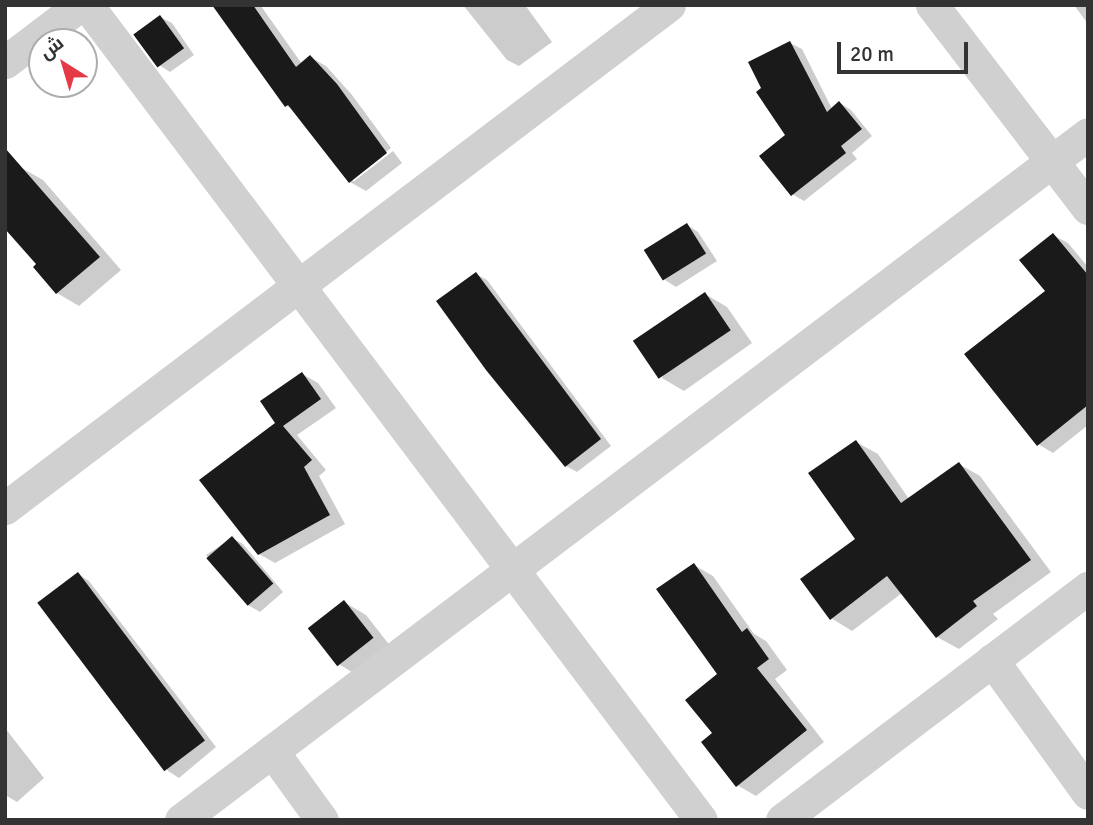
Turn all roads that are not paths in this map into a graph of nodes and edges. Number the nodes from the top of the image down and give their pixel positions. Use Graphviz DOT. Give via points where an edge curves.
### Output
graph roads {
  1 [pos="80,5"];
  2 [pos="87,5"];
  3 [pos="669,5"];
  4 [pos="932,5"];
  5 [pos="5,62"];
  6 [pos="1088,134"];
  7 [pos="1052,161"];
  8 [pos="1088,208"];
  9 [pos="297,286"];
  10 [pos="5,508"];
  11 [pos="510,571"];
  12 [pos="1088,588"];
  13 [pos="992,660"];
  14 [pos="272,751"];
  15 [pos="1088,793"];
  16 [pos="181,820"];
  17 [pos="322,820"];
  18 [pos="701,820"];
  19 [pos="782,820"];
  1 -- 5 [label="street"];
  2 -- 9 [label="street"];
  3 -- 9 [label="street"];
  4 -- 7 [label="street"];
  6 -- 7 [label="street"];
  7 -- 8 [label="street"];
  7 -- 11 [label="street"];
  9 -- 10 [label="street"];
  9 -- 11 [label="street"];
  11 -- 14 [label="street"];
  11 -- 18 [label="street"];
  12 -- 13 [label="street"];
  13 -- 15 [label="street"];
  13 -- 19 [label="street"];
  14 -- 16 [label="street"];
  14 -- 17 [label="street"];
}
